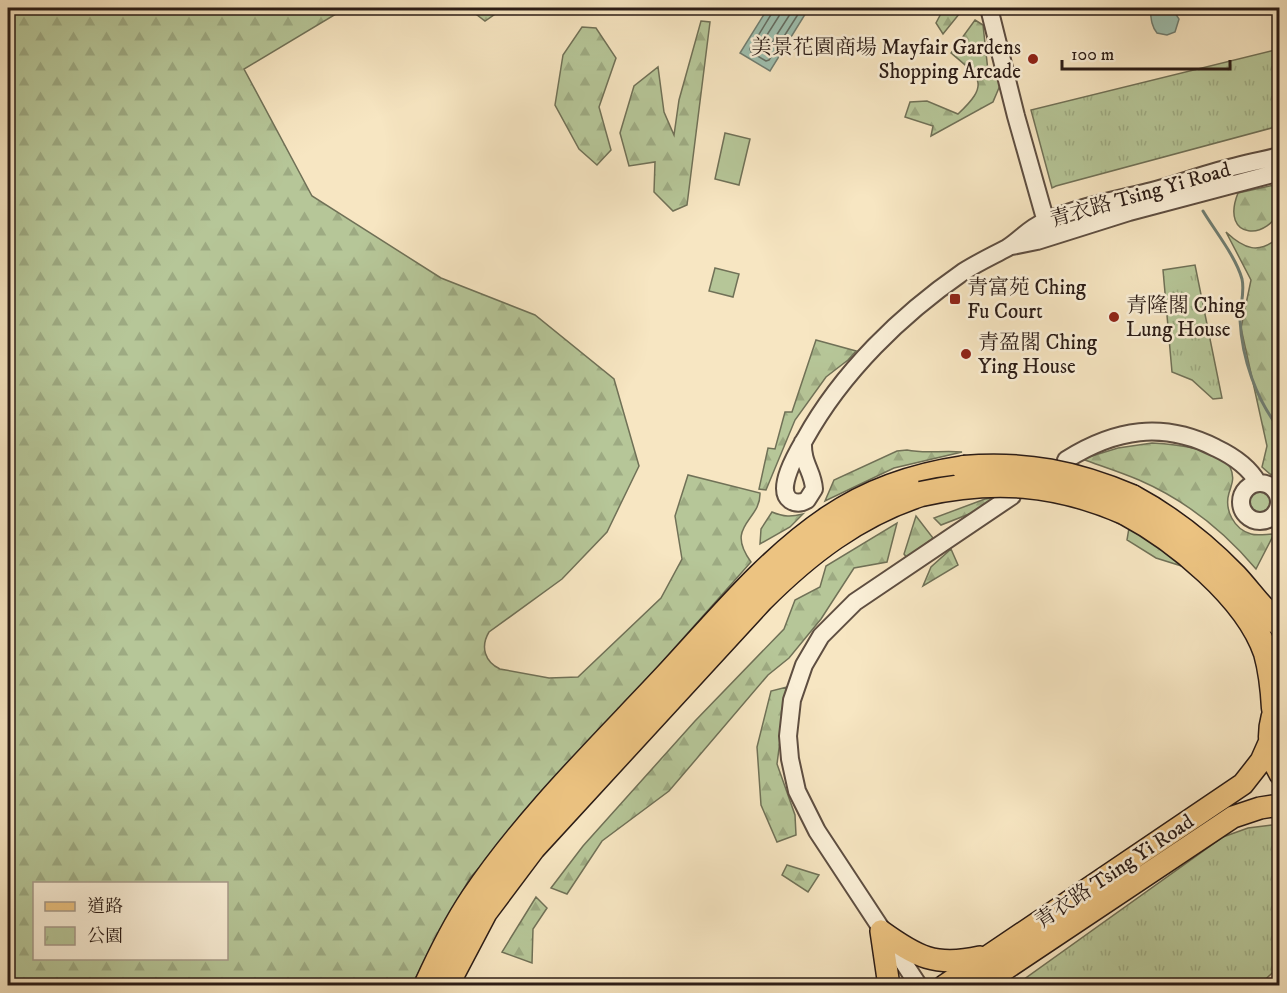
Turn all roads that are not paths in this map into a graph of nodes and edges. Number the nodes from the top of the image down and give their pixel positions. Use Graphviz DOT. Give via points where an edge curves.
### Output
graph roads {
  1 [pos="989,8"];
  2 [pos="1280,156"];
  3 [pos="1280,172"];
  4 [pos="1048,228"];
  5 [pos="803,442"];
  6 [pos="1066,460"];
  7 [pos="1258,483"];
  8 [pos="1012,496"];
  9 [pos="1128,504"];
  10 [pos="1280,624"];
  11 [pos="1277,703"];
  12 [pos="1269,742"];
  13 [pos="1280,774"];
  14 [pos="1280,805"];
  15 [pos="881,931"];
  16 [pos="990,955"];
  17 [pos="426,986"];
  18 [pos="446,986"];
  19 [pos="889,986"];
  20 [pos="918,986"];
  21 [pos="944,986"];
  22 [pos="980,986"];
  1 -- 4 [label="street"];
  2 -- 4 [label="street, 青衣路 Tsing Yi Road" via="1219,171"];
  3 -- 4 [label="street, 青衣路 Tsing Yi Road" via="1129,212"];
  4 -- 5 [label="street, 青衣路 Tsing Yi Road" via="1032,227 1008,247 965,271 903,319 829,401"];
  6 -- 7 [label="street" via="1109,438 1156,431 1203,441 1225,452 1253,474"];
  8 -- 15 [label="street" via="855,602 821,636 804,665 792,700 788,736 797,791 817,831"];
  9 -- 10 [label="highway" via="1164,515 1200,542"];
  9 -- 11 [label="highway" via="1193,559 1248,620 1265,652"];
  9 -- 17 [label="highway, bridge" via="1094,482 1045,470 964,468 887,487 810,532 762,574 503,856 454,929"];
  9 -- 18 [label="highway, bridge" via="1103,503 1064,491 1018,484 976,485 921,494 874,512 818,548 761,600 560,817 515,870 469,939"];
  11 -- 12 [label="main road, 青衣路 Tsing Yi Road"];
  12 -- 13 [label="main road, 青衣路 Tsing Yi Road"];
  12 -- 16 [label="main road, 青衣路 Tsing Yi Road" via="1244,784"];
  14 -- 22 [label="main road, 青衣路 Tsing Yi Road" via="1233,817"];
  15 -- 16 [label="main road" via="907,949 933,960 958,962"];
  15 -- 19 [label="main road"];
  15 -- 20 [label="street"];
  16 -- 21 [label="main road, 青衣路 Tsing Yi Road"];
}
